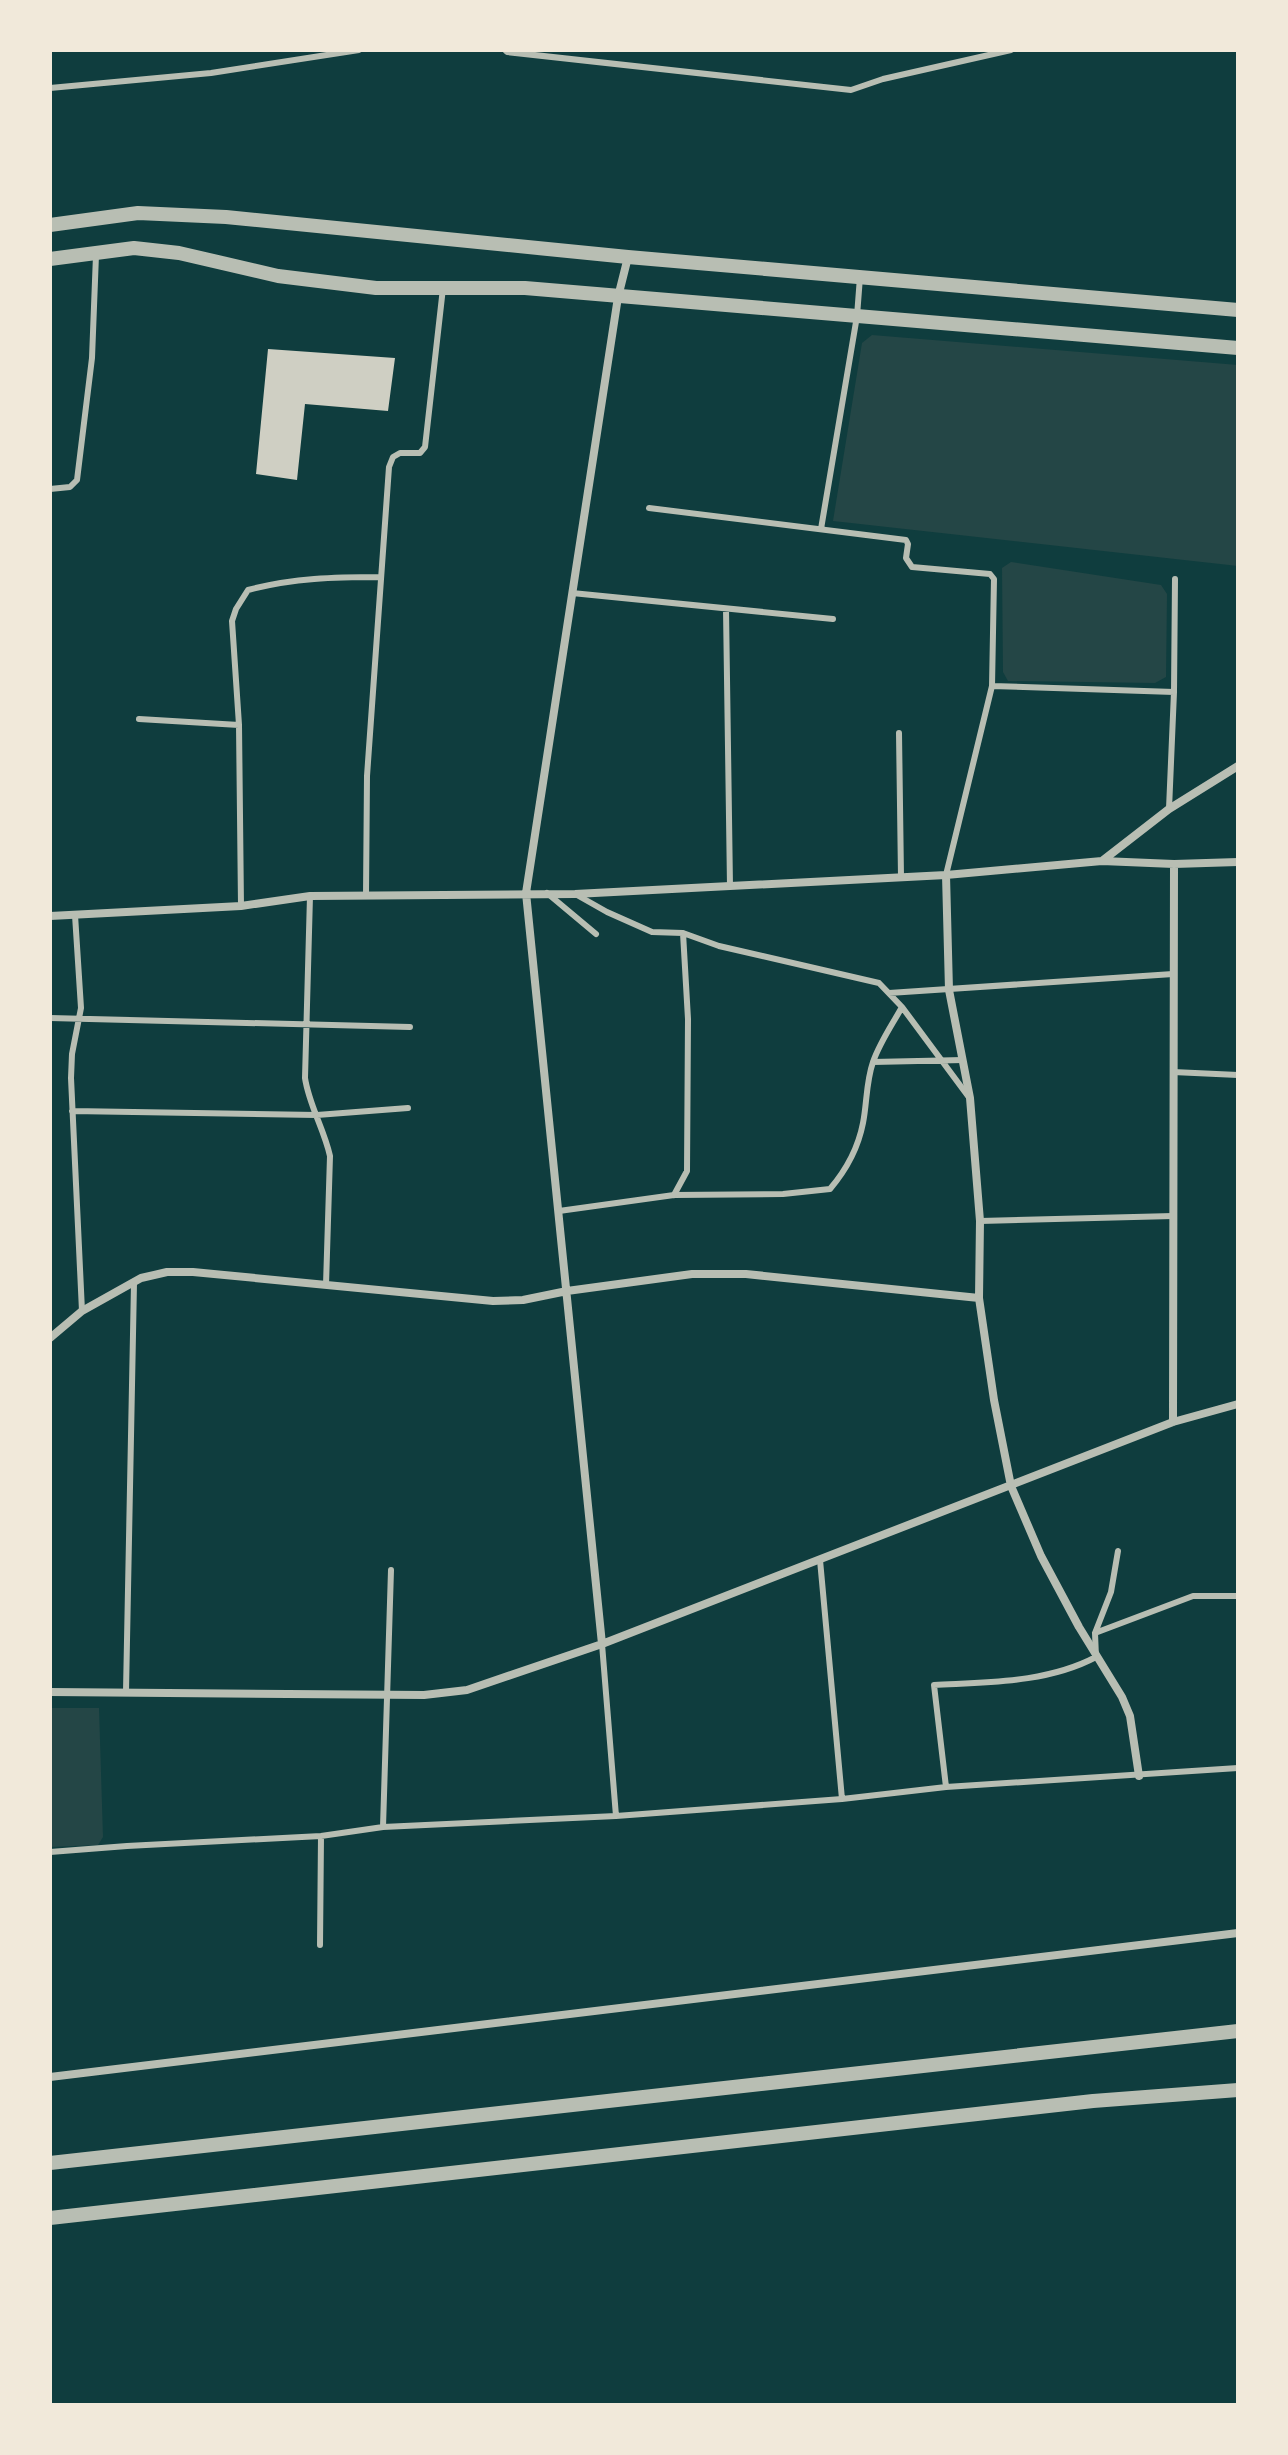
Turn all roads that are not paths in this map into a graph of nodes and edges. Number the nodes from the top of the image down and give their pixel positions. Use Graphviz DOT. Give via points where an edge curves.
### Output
graph roads {
  1 [pos="359,50"];
  2 [pos="505,50"];
  3 [pos="1011,50"];
  4 [pos="50,88"];
  5 [pos="50,225"];
  6 [pos="96,253"];
  7 [pos="628,257"];
  8 [pos="50,259"];
  9 [pos="860,277"];
  10 [pos="443,288"];
  11 [pos="618,297"];
  12 [pos="1238,310"];
  13 [pos="857,316"];
  14 [pos="1238,348"];
  15 [pos="50,489"];
  16 [pos="649,508"];
  17 [pos="821,529"];
  18 [pos="381,577"];
  19 [pos="1175,579"];
  20 [pos="572,593"];
  21 [pos="726,609"];
  22 [pos="833,619"];
  23 [pos="992,686"];
  24 [pos="1174,692"];
  25 [pos="139,719"];
  26 [pos="239,725"];
  27 [pos="899,733"];
  28 [pos="1238,766"];
  29 [pos="1169,809"];
  30 [pos="1102,861"];
  31 [pos="1238,862"];
  32 [pos="1174,864"];
  33 [pos="946,875"];
  34 [pos="901,877"];
  35 [pos="730,886"];
  36 [pos="526,893"];
  37 [pos="547,893"];
  38 [pos="575,894"];
  39 [pos="366,895"];
  40 [pos="310,896"];
  41 [pos="241,906"];
  42 [pos="75,915"];
  43 [pos="50,916"];
  44 [pos="683,933"];
  45 [pos="596,934"];
  46 [pos="1173,974"];
  47 [pos="949,990"];
  48 [pos="889,993"];
  49 [pos="902,1007"];
  50 [pos="50,1018"];
  51 [pos="79,1019"];
  52 [pos="306,1025"];
  53 [pos="410,1027"];
  54 [pos="942,1060"];
  55 [pos="963,1060"];
  56 [pos="873,1062"];
  57 [pos="1173,1072"];
  58 [pos="1238,1075"];
  59 [pos="970,1098"];
  60 [pos="408,1108"];
  61 [pos="72,1111"];
  62 [pos="317,1115"];
  63 [pos="674,1195"];
  64 [pos="559,1211"];
  65 [pos="1173,1216"];
  66 [pos="980,1221"];
  67 [pos="134,1283"];
  68 [pos="326,1285"];
  69 [pos="567,1291"];
  70 [pos="979,1298"];
  71 [pos="82,1311"];
  72 [pos="50,1338"];
  73 [pos="1238,1404"];
  74 [pos="1173,1422"];
  75 [pos="1011,1486"];
  76 [pos="1118,1551"];
  77 [pos="820,1560"];
  78 [pos="391,1570"];
  79 [pos="1238,1596"];
  80 [pos="1095,1633"];
  81 [pos="602,1644"];
  82 [pos="1096,1657"];
  83 [pos="50,1692"];
  84 [pos="126,1692"];
  85 [pos="386,1694"];
  86 [pos="1238,1768"];
  87 [pos="1139,1776"];
  88 [pos="946,1787"];
  89 [pos="842,1799"];
  90 [pos="616,1816"];
  91 [pos="383,1827"];
  92 [pos="321,1836"];
  93 [pos="50,1852"];
  94 [pos="1238,1933"];
  95 [pos="320,1945"];
  96 [pos="1238,2031"];
  97 [pos="50,2077"];
  98 [pos="1238,2090"];
  99 [pos="50,2163"];
  100 [pos="50,2218"];
  1 -- 4 [label="lane" via="211,73"];
  2 -- 3 [label="lane" via="851,90"];
  5 -- 7 [label="street" via="138,213 226,217"];
  6 -- 8 [label="street"];
  6 -- 10 [label="street" via="134,248 278,276 376,288"];
  6 -- 15 [label="lane" via="92,358 77,480 70,487"];
  7 -- 9 [label="street"];
  7 -- 11 [label="street"];
  9 -- 12 [label="street"];
  9 -- 13 [label="lane"];
  10 -- 11 [label="street" via="525,288"];
  10 -- 18 [label="lane" via="425,447 420,453 400,453 389,467"];
  11 -- 13 [label="street"];
  11 -- 20 [label="street"];
  13 -- 14 [label="street"];
  13 -- 17 [label="lane"];
  16 -- 17 [label="lane"];
  17 -- 23 [label="lane" via="906,540 912,567 990,574"];
  18 -- 26 [label="lane" via="282,581 248,590 232,621"];
  18 -- 39 [label="lane" via="367,776"];
  19 -- 24 [label="lane"];
  20 -- 21 [label="lane"];
  20 -- 36 [label="street"];
  21 -- 22 [label="lane"];
  21 -- 35 [label="lane"];
  23 -- 24 [label="lane"];
  23 -- 33 [label="lane"];
  24 -- 29 [label="lane"];
  25 -- 26 [label="lane"];
  26 -- 41 [label="lane"];
  27 -- 34 [label="lane"];
  28 -- 29 [label="street"];
  29 -- 30 [label="street"];
  30 -- 32 [label="street"];
  30 -- 33 [label="street"];
  31 -- 32 [label="street"];
  32 -- 46 [label="street"];
  33 -- 34 [label="street"];
  33 -- 47 [label="street"];
  34 -- 35 [label="street"];
  35 -- 38 [label="street"];
  36 -- 37 [label="street"];
  36 -- 39 [label="street"];
  36 -- 64 [label="street"];
  37 -- 38 [label="street"];
  37 -- 45 [label="lane"];
  38 -- 44 [label="lane" via="652,932"];
  39 -- 40 [label="street"];
  40 -- 41 [label="street"];
  40 -- 52 [label="lane"];
  41 -- 42 [label="street"];
  42 -- 43 [label="street"];
  42 -- 51 [label="lane"];
  44 -- 48 [label="lane" via="860,977"];
  44 -- 63 [label="lane" via="687,1171"];
  46 -- 47 [label="lane"];
  46 -- 57 [label="street"];
  47 -- 48 [label="lane"];
  47 -- 55 [label="street"];
  48 -- 49 [label="lane"];
  49 -- 54 [label="lane"];
  49 -- 56 [label="lane"];
  50 -- 51 [label="lane"];
  51 -- 52 [label="lane"];
  51 -- 61 [label="lane" via="72,1054"];
  52 -- 53 [label="lane"];
  52 -- 62 [label="lane" via="305,1078"];
  54 -- 55 [label="lane"];
  54 -- 56 [label="lane"];
  54 -- 59 [label="lane"];
  55 -- 59 [label="street"];
  56 -- 63 [label="lane" via="863,1124 848,1167 830,1189"];
  57 -- 58 [label="lane"];
  57 -- 65 [label="street"];
  59 -- 66 [label="street"];
  60 -- 62 [label="lane"];
  61 -- 62 [label="lane"];
  61 -- 71 [label="lane"];
  62 -- 68 [label="lane" via="330,1156"];
  63 -- 64 [label="lane"];
  64 -- 69 [label="street"];
  65 -- 66 [label="lane"];
  65 -- 74 [label="street"];
  66 -- 70 [label="street"];
  67 -- 68 [label="street" via="167,1272 193,1272"];
  67 -- 71 [label="street"];
  67 -- 84 [label="lane"];
  68 -- 69 [label="street" via="493,1301"];
  69 -- 70 [label="street" via="692,1274 746,1274"];
  69 -- 81 [label="street"];
  70 -- 75 [label="street"];
  71 -- 72 [label="street"];
  73 -- 74 [label="street"];
  74 -- 75 [label="street"];
  75 -- 77 [label="street"];
  75 -- 82 [label="street" via="1041,1556"];
  76 -- 80 [label="lane" via="1111,1592"];
  77 -- 81 [label="street"];
  77 -- 89 [label="lane"];
  78 -- 85 [label="lane"];
  79 -- 80 [label="lane" via="1193,1596"];
  80 -- 82 [label="lane"];
  81 -- 85 [label="street" via="467,1690"];
  81 -- 90 [label="lane"];
  82 -- 87 [label="street" via="1130,1716"];
  82 -- 88 [label="lane" via="1080,1666 1016,1681 934,1685"];
  83 -- 84 [label="street"];
  84 -- 85 [label="street"];
  85 -- 91 [label="lane"];
  86 -- 87 [label="lane"];
  87 -- 88 [label="lane"];
  88 -- 89 [label="lane"];
  89 -- 90 [label="lane"];
  90 -- 91 [label="lane"];
  91 -- 92 [label="lane"];
  92 -- 93 [label="lane"];
  92 -- 95 [label="lane"];
  94 -- 97 [label="street"];
  96 -- 99 [label="street"];
  98 -- 100 [label="street" via="1093,2101"];
}
